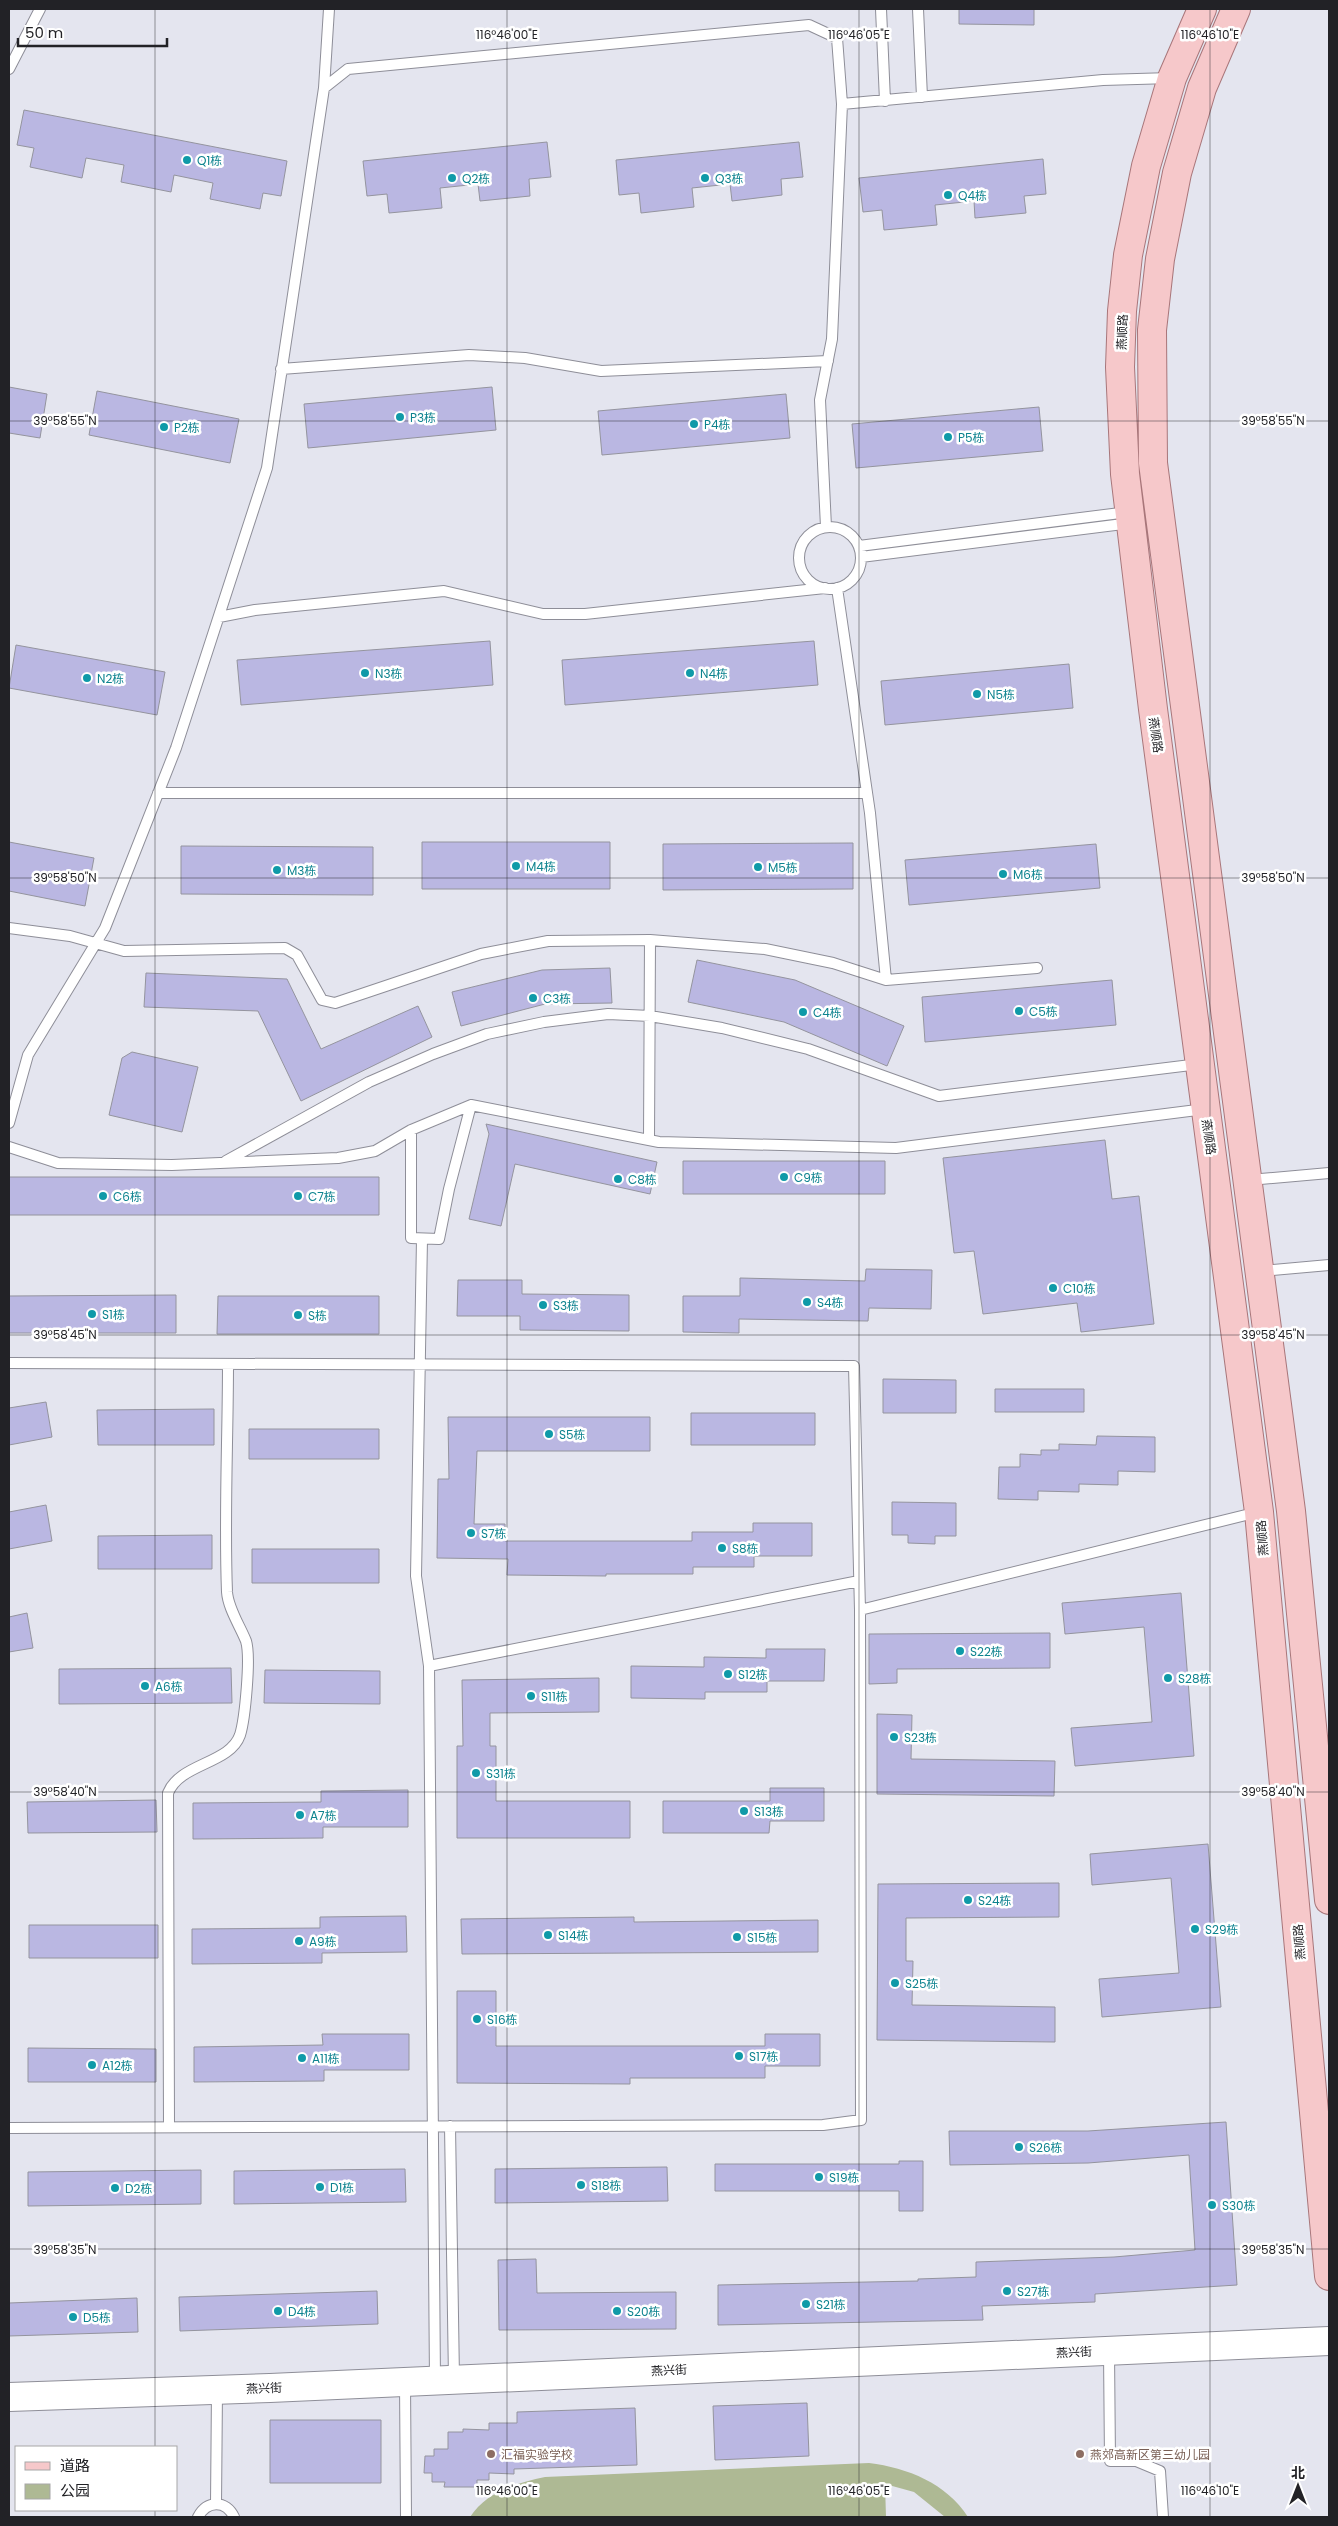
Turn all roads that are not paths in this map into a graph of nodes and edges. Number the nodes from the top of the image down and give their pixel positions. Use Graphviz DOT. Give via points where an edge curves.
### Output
graph roads {
  1 [pos="40,9"];
  2 [pos="329,9"];
  3 [pos="881,9"];
  4 [pos="918,9"];
  5 [pos="1202,9"];
  6 [pos="1236,9"];
  7 [pos="9,69"];
  8 [pos="1172,78"];
  9 [pos="324,88"];
  10 [pos="922,97"];
  11 [pos="885,100"];
  12 [pos="842,104"];
  13 [pos="828,361"];
  14 [pos="281,369"];
  15 [pos="1130,518"];
  16 [pos="826,527"];
  17 [pos="859,546"];
  18 [pos="861,557"];
  19 [pos="825,588"];
  20 [pos="837,588"];
  21 [pos="218,617"];
  22 [pos="158,793"];
  23 [pos="866,793"];
  24 [pos="9,928"];
  25 [pos="650,940"];
  26 [pos="95,944"];
  27 [pos="1037,968"];
  28 [pos="886,980"];
  29 [pos="650,1016"];
  30 [pos="1200,1064"];
  31 [pos="472,1105"];
  32 [pos="1206,1109"];
  33 [pos="9,1123"];
  34 [pos="411,1130"];
  35 [pos="649,1140"];
  36 [pos="9,1146"];
  37 [pos="222,1163"];
  38 [pos="1329,1173"];
  39 [pos="1248,1180"];
  40 [pos="422,1239"];
  41 [pos="1329,1265"];
  42 [pos="1260,1271"];
  43 [pos="9,1363"];
  44 [pos="228,1364"];
  45 [pos="421,1364"];
  46 [pos="1259,1512"];
  47 [pos="859,1581"];
  48 [pos="860,1610"];
  49 [pos="429,1666"];
  50 [pos="1329,1900"];
  51 [pos="432,2126"];
  52 [pos="450,2126"];
  53 [pos="169,2127"];
  54 [pos="9,2128"];
  55 [pos="1329,2276"];
  56 [pos="1329,2340"];
  57 [pos="1109,2350"];
  58 [pos="444,2380"];
  59 [pos="405,2382"];
  60 [pos="217,2390"];
  61 [pos="9,2397"];
  62 [pos="216,2504"];
  63 [pos="198,2517"];
  64 [pos="234,2517"];
  65 [pos="406,2517"];
  66 [pos="1163,2517"];
  1 -- 7 [label="lane"];
  2 -- 9 [label="lane"];
  3 -- 11 [label="lane"];
  4 -- 10 [label="lane"];
  5 -- 8 [label="main road, 燕顺路"];
  6 -- 39 [label="main road" via="1202,88 1177,173 1159,268 1152,330 1151,399 1153,463"];
  8 -- 10 [label="lane" via="1103,80"];
  8 -- 15 [label="main road, 燕顺路" via="1146,166 1128,255 1120,368"];
  9 -- 12 [label="lane" via="348,69 809,25 837,38"];
  9 -- 14 [label="lane"];
  10 -- 11 [label="lane"];
  11 -- 12 [label="lane"];
  12 -- 13 [label="lane" via="832,339"];
  13 -- 14 [label="lane" via="601,371 525,358 469,355"];
  13 -- 16 [label="lane" via="820,400"];
  14 -- 21 [label="lane" via="267,468"];
  15 -- 17 [label="lane"];
  15 -- 18 [label="lane"];
  15 -- 30 [label="main road, 燕顺路"];
  16 -- 17 [label="lane" via="847,532"];
  16 -- 19 [label="lane" via="808,537 800,554 805,575"];
  17 -- 18 [label="lane"];
  18 -- 20 [label="lane" via="850,582"];
  19 -- 20 [label="lane"];
  19 -- 21 [label="lane" via="585,614 543,614 444,591 255,610"];
  20 -- 23 [label="lane"];
  21 -- 22 [label="lane" via="176,748"];
  22 -- 23 [label="lane"];
  22 -- 26 [label="lane" via="105,928"];
  23 -- 28 [label="lane"];
  24 -- 26 [label="lane" via="70,936"];
  25 -- 26 [label="lane" via="548,941 481,954 335,1003 322,1000 296,955 285,948 124,951"];
  25 -- 28 [label="lane" via="765,949 832,963"];
  25 -- 29 [label="lane"];
  26 -- 33 [label="lane" via="28,1055"];
  27 -- 28 [label="lane"];
  29 -- 30 [label="lane" via="722,1028 808,1049 939,1096"];
  29 -- 35 [label="lane"];
  29 -- 37 [label="lane" via="608,1014 544,1022 487,1034 369,1082"];
  30 -- 32 [label="main road, 燕顺路"];
  31 -- 34 [label="lane"];
  31 -- 35 [label="lane"];
  31 -- 40 [label="lane" via="439,1239"];
  32 -- 35 [label="lane" via="896,1148"];
  32 -- 46 [label="main road, 燕顺路"];
  34 -- 37 [label="lane" via="375,1151 338,1158"];
  34 -- 40 [label="lane" via="411,1238"];
  36 -- 37 [label="lane" via="58,1163"];
  38 -- 39 [label="lane"];
  39 -- 42 [label="main road"];
  40 -- 45 [label="lane"];
  41 -- 42 [label="lane"];
  42 -- 50 [label="main road" via="1291,1511"];
  43 -- 44 [label="lane"];
  44 -- 45 [label="lane"];
  44 -- 53 [label="lane" via="227,1594 247,1644 246,1711 239,1738 225,1753 183,1774 171,1785 168,1793"];
  45 -- 47 [label="lane" via="854,1366"];
  45 -- 49 [label="lane" via="416,1576"];
  46 -- 48 [label="lane"];
  46 -- 55 [label="main road, 燕顺路"];
  47 -- 48 [label="lane"];
  47 -- 49 [label="lane"];
  48 -- 52 [label="lane" via="861,2120 823,2125"];
  49 -- 51 [label="lane"];
  51 -- 52 [label="lane"];
  51 -- 53 [label="lane"];
  51 -- 58 [label="lane"];
  52 -- 58 [label="lane"];
  53 -- 54 [label="lane"];
  56 -- 57 [label="street, 燕兴街"];
  57 -- 58 [label="street, 燕兴街"];
  57 -- 66 [label="lane" via="1110,2461 1136,2461 1160,2471"];
  58 -- 59 [label="street, 燕兴街"];
  59 -- 60 [label="street, 燕兴街"];
  59 -- 65 [label="lane"];
  60 -- 61 [label="street, 燕兴街"];
  60 -- 62 [label="lane"];
  62 -- 63 [label="lane" via="205,2508"];
  62 -- 64 [label="lane" via="227,2507"];
}
